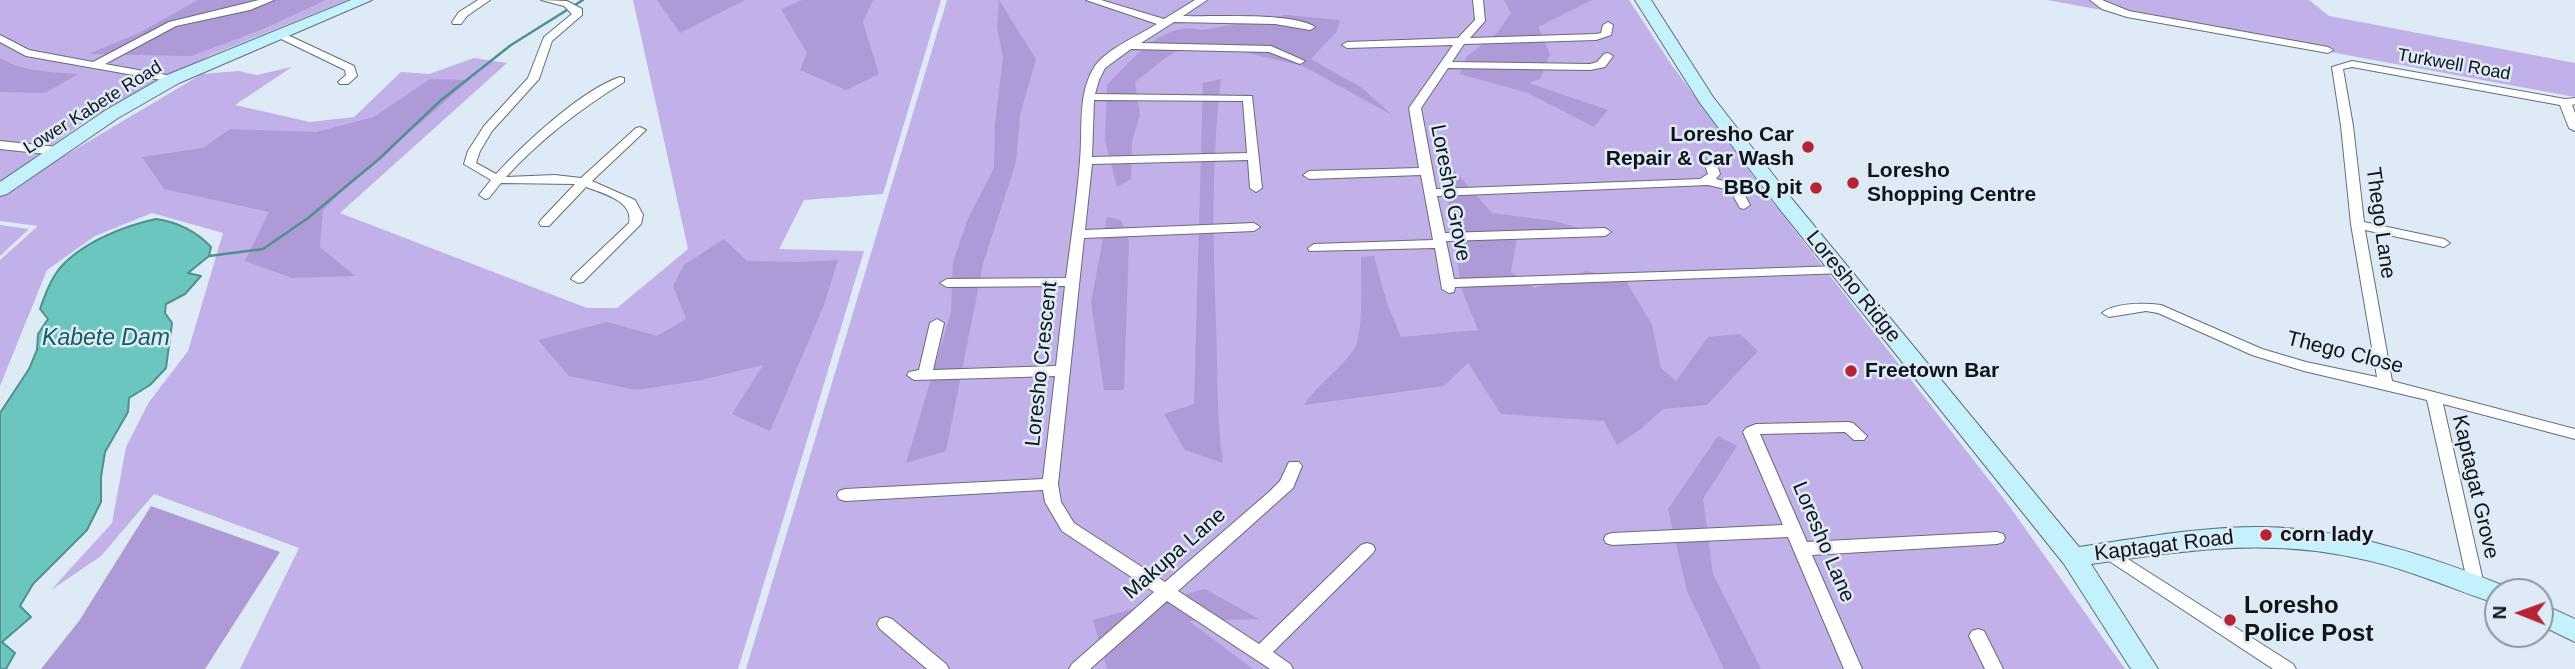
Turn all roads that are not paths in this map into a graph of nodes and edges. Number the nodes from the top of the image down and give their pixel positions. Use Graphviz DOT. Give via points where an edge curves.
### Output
graph roads {
  1 [pos="270,0"];
  2 [pos="364,0"];
  3 [pos="485,0"];
  4 [pos="546,0"];
  5 [pos="1091,0"];
  6 [pos="1202,0"];
  7 [pos="1478,0"];
  8 [pos="1643,0"];
  9 [pos="2095,0"];
  10 [pos="1169,21"];
  11 [pos="457,22"];
  12 [pos="1608,25"];
  13 [pos="1310,27"];
  14 [pos="279,34"];
  15 [pos="0,38"];
  16 [pos="1462,40"];
  17 [pos="1347,44"];
  18 [pos="1129,46"];
  19 [pos="2328,50"];
  20 [pos="1608,56"];
  21 [pos="1300,61"];
  22 [pos="95,65"];
  23 [pos="1447,65"];
  24 [pos="2337,67"];
  25 [pos="173,79"];
  26 [pos="620,80"];
  27 [pos="344,82"];
  28 [pos="1088,97"];
  29 [pos="2570,101"];
  30 [pos="2575,128"];
  31 [pos="640,130"];
  32 [pos="0,145"];
  33 [pos="57,151"];
  34 [pos="1251,156"];
  35 [pos="1086,161"];
  36 [pos="1710,162"];
  37 [pos="1424,171"];
  38 [pos="1309,175"];
  39 [pos="497,179"];
  40 [pos="1708,181"];
  41 [pos="583,182"];
  42 [pos="1256,188"];
  43 [pos="0,190"];
  44 [pos="1430,193"];
  45 [pos="485,195"];
  46 [pos="1744,205"];
  47 [pos="545,223"];
  48 [pos="2357,224"];
  49 [pos="1254,228"];
  50 [pos="1605,232"];
  51 [pos="1078,234"];
  52 [pos="1439,240"];
  53 [pos="2444,243"];
  54 [pos="1314,248"];
  55 [pos="1839,270"];
  56 [pos="578,279"];
  57 [pos="1072,282"];
  58 [pos="947,283"];
  59 [pos="2109,313"];
  60 [pos="937,323"];
  61 [pos="1063,371"];
  62 [pos="2385,384"];
  63 [pos="2434,398"];
  64 [pos="2575,434"];
  65 [pos="1859,436"];
  66 [pos="1294,466"];
  67 [pos="1051,484"];
  68 [pos="845,495"];
  69 [pos="1794,531"];
  70 [pos="1997,538"];
  71 [pos="1612,539"];
  72 [pos="1367,550"];
  73 [pos="1802,550"];
  74 [pos="2109,553"];
  75 [pos="2073,557"];
  76 [pos="2484,579"];
  77 [pos="2484,589"];
  78 [pos="1167,592"];
  79 [pos="2554,620"];
  80 [pos="886,624"];
  81 [pos="2575,631"];
  82 [pos="1978,636"];
  83 [pos="1261,653"];
  84 [pos="940,669"];
  85 [pos="1078,669"];
  86 [pos="1284,669"];
  87 [pos="1853,669"];
  88 [pos="1994,669"];
  89 [pos="2145,669"];
  90 [pos="2287,669"];
  1 -- 22 [label="street" via="173,24"];
  2 -- 14 [label="main road, Lower Kabete Road"];
  3 -- 11 [label="street"];
  4 -- 39 [label="street" via="578,11 547,41 533,79 487,128 473,150 470,164 485,177"];
  5 -- 10 [label="street"];
  6 -- 10 [label="street, Loresho Crescent"];
  7 -- 16 [label="street, Loresho Grove" via="1480,21"];
  8 -- 55 [label="main road, Loresho Ridge" via="1706,99"];
  9 -- 19 [label="street" via="2127,14"];
  10 -- 13 [label="street" via="1275,21"];
  10 -- 18 [label="street, Loresho Crescent"];
  12 -- 16 [label="street" via="1606,35 1596,37"];
  14 -- 25 [label="main road, Lower Kabete Road"];
  14 -- 27 [label="street" via="350,68 352,76"];
  15 -- 22 [label="street" via="26,53"];
  16 -- 17 [label="street"];
  16 -- 23 [label="street, Loresho Grove"];
  18 -- 21 [label="street" via="1271,49"];
  18 -- 28 [label="street, Loresho Crescent" via="1101,66"];
  20 -- 23 [label="street" via="1601,65 1590,67"];
  22 -- 25 [label="street"];
  23 -- 37 [label="street, Loresho Grove" via="1415,108"];
  24 -- 29 [label="street, Turkwell Road" via="2352,64"];
  24 -- 48 [label="street, Thego Lane"];
  25 -- 33 [label="main road, Lower Kabete Road"];
  26 -- 39 [label="street" via="561,118"];
  28 -- 34 [label="street" via="1248,98"];
  28 -- 35 [label="street, Loresho Crescent"];
  29 -- 30 [label="street"];
  31 -- 41 [label="street"];
  32 -- 33 [label="street"];
  33 -- 43 [label="main road, Lower Kabete Road"];
  34 -- 35 [label="street"];
  34 -- 42 [label="street"];
  35 -- 51 [label="street, Loresho Crescent"];
  36 -- 40 [label="street" via="1714,174"];
  37 -- 38 [label="street"];
  37 -- 44 [label="street, Loresho Grove"];
  39 -- 41 [label="street"];
  39 -- 45 [label="street"];
  40 -- 44 [label="street"];
  40 -- 46 [label="street" via="1735,188"];
  41 -- 47 [label="street"];
  41 -- 56 [label="street" via="631,203 637,215 635,224"];
  44 -- 52 [label="street, Loresho Grove"];
  48 -- 53 [label="street"];
  48 -- 62 [label="street, Thego Lane"];
  49 -- 51 [label="street"];
  50 -- 52 [label="street"];
  51 -- 57 [label="street, Loresho Crescent"];
  52 -- 54 [label="street"];
  52 -- 55 [label="street, Loresho Grove" via="1449,286"];
  55 -- 75 [label="main road, Loresho Ridge"];
  57 -- 58 [label="street"];
  57 -- 61 [label="street, Loresho Crescent"];
  59 -- 62 [label="street, Thego Close" via="2161,309 2257,352"];
  60 -- 61 [label="street" via="920,375"];
  61 -- 67 [label="street, Loresho Crescent"];
  62 -- 63 [label="street, Thego Close"];
  63 -- 64 [label="street, Thego Close"];
  63 -- 76 [label="street, Kaptagat Grove"];
  65 -- 69 [label="street, Loresho Lane" via="1848,427 1751,432"];
  66 -- 78 [label="street, Makupa Lane" via="1287,484 1275,496"];
  67 -- 68 [label="street"];
  67 -- 78 [label="street, Loresho Crescent" via="1053,502 1068,527"];
  69 -- 71 [label="street"];
  69 -- 73 [label="street, Loresho Lane"];
  70 -- 73 [label="street"];
  72 -- 83 [label="street"];
  73 -- 87 [label="street, Loresho Lane"];
  74 -- 75 [label="main road, Kaptagat Road"];
  74 -- 77 [label="main road, Kaptagat Road" via="2233,537 2293,538 2356,549"];
  74 -- 90 [label="street"];
  75 -- 89 [label="main road, Loresho Ridge"];
  78 -- 83 [label="street, Loresho Crescent"];
  78 -- 85 [label="street, Makupa Lane"];
  79 -- 81 [label="main road"];
  80 -- 84 [label="street"];
  82 -- 88 [label="street"];
  83 -- 86 [label="street, Loresho Crescent"];
}
